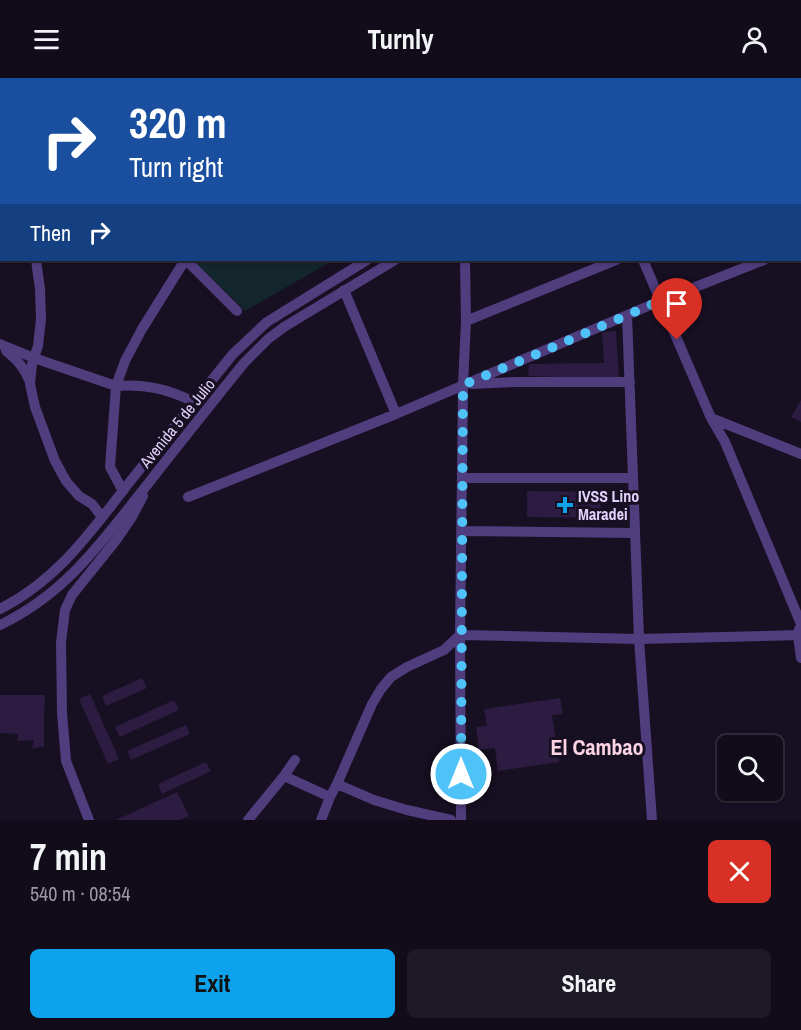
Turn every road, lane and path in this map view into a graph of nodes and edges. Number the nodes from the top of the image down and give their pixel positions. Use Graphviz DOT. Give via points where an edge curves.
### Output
graph roads {
  1 [pos="36,261"];
  2 [pos="185,261"];
  3 [pos="187,261"];
  4 [pos="365,261"];
  5 [pos="393,261"];
  6 [pos="465,261"];
  7 [pos="614,261"];
  8 [pos="643,261"];
  9 [pos="761,261"];
  10 [pos="344,290"];
  11 [pos="660,301"];
  12 [pos="237,311"];
  13 [pos="627,315"];
  14 [pos="466,321"];
  15 [pos="0,346"];
  16 [pos="34,358"];
  17 [pos="630,382"];
  18 [pos="30,384"];
  19 [pos="463,385"];
  20 [pos="116,386"];
  21 [pos="194,402"];
  22 [pos="396,414"];
  23 [pos="711,418"];
  24 [pos="801,454"];
  25 [pos="153,476"];
  26 [pos="462,478"];
  27 [pos="633,478"];
  28 [pos="123,491"];
  29 [pos="188,497"];
  30 [pos="102,517"];
  31 [pos="462,531"];
  32 [pos="634,533"];
  33 [pos="0,609"];
  34 [pos="801,624"];
  35 [pos="0,625"];
  36 [pos="460,635"];
  37 [pos="799,635"];
  38 [pos="639,639"];
  39 [pos="801,658"];
  40 [pos="295,760"];
  41 [pos="284,776"];
  42 [pos="337,784"];
  43 [pos="330,796"];
  44 [pos="87,819"];
  45 [pos="248,820"];
  46 [pos="321,820"];
  47 [pos="451,820"];
  48 [pos="461,820"];
  49 [pos="652,820"];
  1 -- 16 [label="street" via="41,319"];
  2 -- 20 [label="street" via="142,329"];
  3 -- 12 [label="street"];
  4 -- 21 [label="street, Avenida 5 de Julio" via="259,328 232,354"];
  5 -- 10 [label="street, Avenida 5 de Julio"];
  6 -- 14 [label="street"];
  7 -- 14 [label="street"];
  8 -- 11 [label="street"];
  9 -- 11 [label="street"];
  10 -- 22 [label="street"];
  10 -- 25 [label="street, Avenida 5 de Julio" via="258,348"];
  11 -- 13 [label="street"];
  11 -- 23 [label="street"];
  13 -- 17 [label="street"];
  13 -- 19 [label="street"];
  14 -- 19 [label="street"];
  15 -- 16 [label="street"];
  15 -- 18 [label="street" via="25,369"];
  16 -- 18 [label="street"];
  16 -- 20 [label="street"];
  17 -- 19 [label="street"];
  17 -- 27 [label="street"];
  18 -- 30 [label="street" via="55,461 66,481"];
  19 -- 22 [label="street"];
  19 -- 26 [label="street"];
  20 -- 21 [label="street" via="158,388"];
  20 -- 28 [label="street" via="110,467"];
  21 -- 28 [label="street, Avenida 5 de Julio"];
  22 -- 29 [label="street"];
  23 -- 24 [label="street"];
  23 -- 34 [label="street" via="725,442"];
  25 -- 35 [label="street, Avenida 5 de Julio" via="72,575 40,602"];
  25 -- 44 [label="street" via="132,517 72,595 65,610 61,642 66,761"];
  26 -- 27 [label="street"];
  26 -- 31 [label="street"];
  27 -- 32 [label="street"];
  28 -- 30 [label="street, Avenida 5 de Julio"];
  30 -- 33 [label="street, Avenida 5 de Julio" via="51,575"];
  31 -- 32 [label="street"];
  31 -- 36 [label="street"];
  32 -- 38 [label="street"];
  34 -- 37 [label="street"];
  36 -- 38 [label="street"];
  36 -- 42 [label="street" via="444,650 391,677 381,689"];
  36 -- 48 [label="street"];
  37 -- 38 [label="street"];
  37 -- 39 [label="street"];
  38 -- 49 [label="street"];
  40 -- 41 [label="street"];
  41 -- 43 [label="street"];
  41 -- 45 [label="street"];
  42 -- 43 [label="street"];
  42 -- 47 [label="street" via="374,800"];
  43 -- 46 [label="street"];
}
